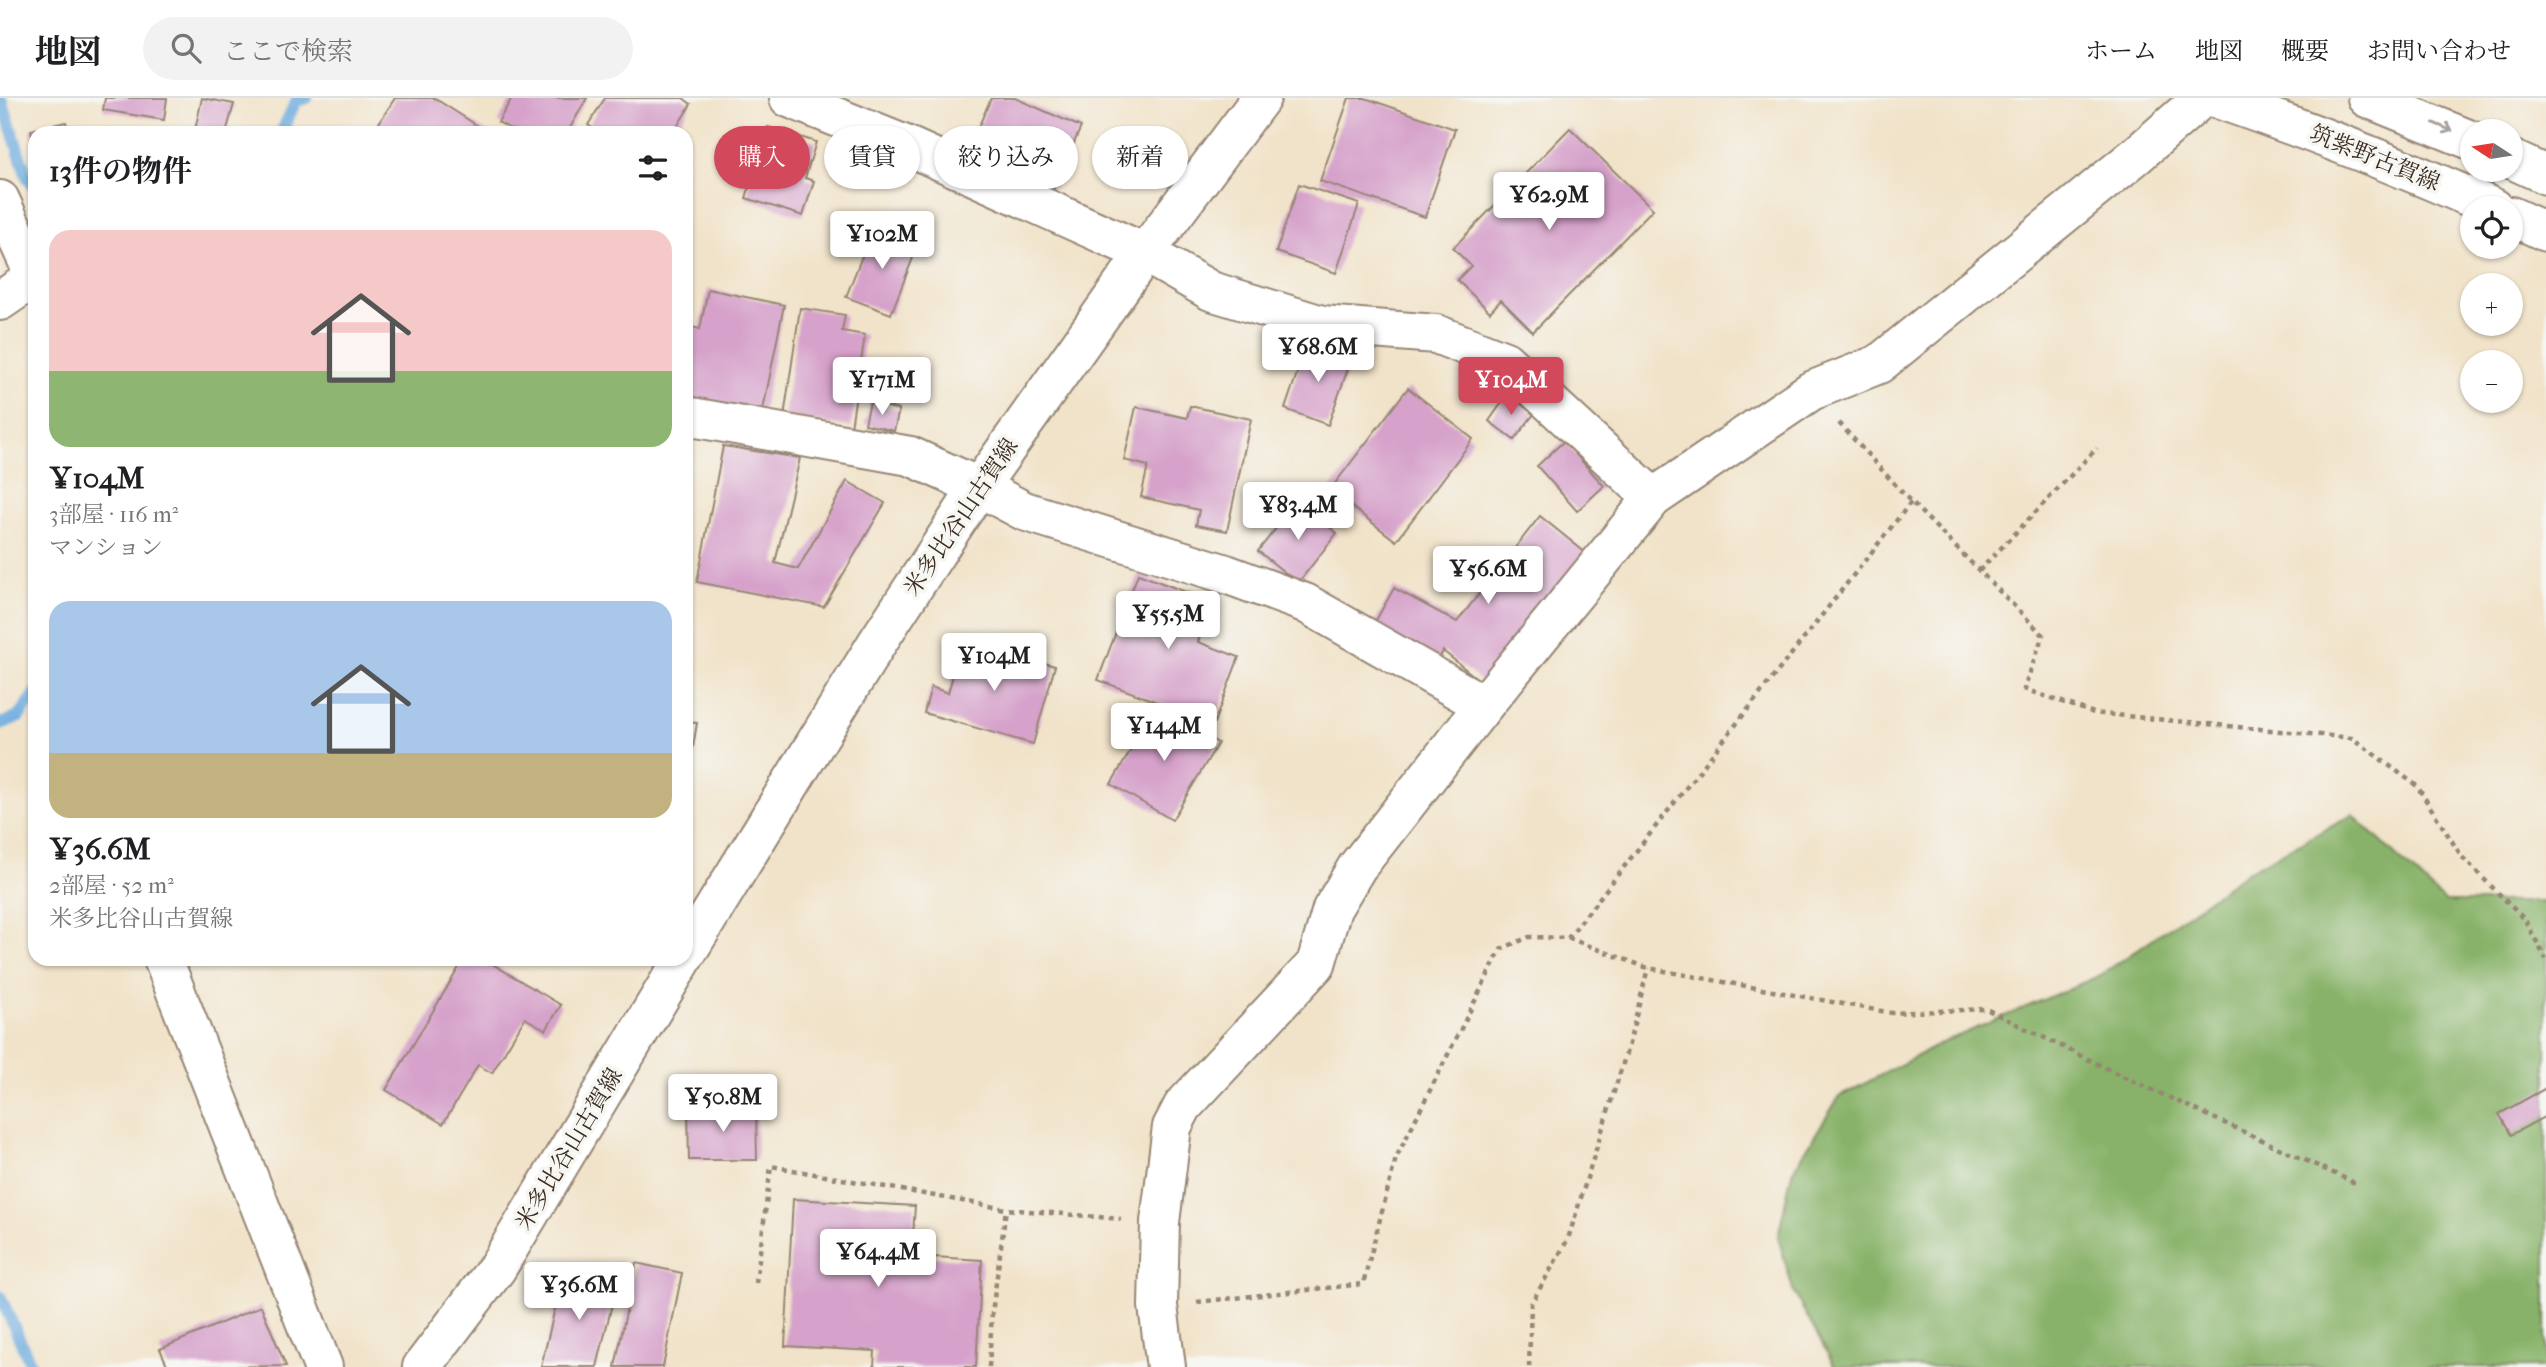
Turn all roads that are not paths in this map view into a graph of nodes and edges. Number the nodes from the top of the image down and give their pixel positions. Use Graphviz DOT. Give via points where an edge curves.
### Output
graph roads {
  1 [pos="789,98"];
  2 [pos="1236,98"];
  3 [pos="1261,98"];
  4 [pos="2202,98"];
  5 [pos="2215,98"];
  6 [pos="2367,98"];
  7 [pos="2460,136"];
  8 [pos="1229,139"];
  9 [pos="2524,165"];
  10 [pos="2546,175"];
  11 [pos="2467,196"];
  12 [pos="0,200"];
  13 [pos="2523,221"];
  14 [pos="2546,232"];
  15 [pos="1145,253"];
  16 [pos="28,262"];
  17 [pos="28,282"];
  18 [pos="0,301"];
  19 [pos="693,417"];
  20 [pos="979,487"];
  21 [pos="1653,498"];
  22 [pos="1484,705"];
  23 [pos="693,943"];
  24 [pos="166,966"];
  25 [pos="679,966"];
  26 [pos="323,1367"];
  27 [pos="422,1367"];
  28 [pos="1166,1367"];
  1 -- 15 [label="street"];
  2 -- 8 [label="street"];
  3 -- 8 [label="street, 米多比谷山古賀線"];
  4 -- 21 [label="street" via="1879,364 1811,391"];
  5 -- 11 [label="street, 筑紫野古賀線" via="2302,128"];
  6 -- 7 [label="street, one-way"];
  8 -- 15 [label="street, 米多比谷山古賀線"];
  9 -- 10 [label="street"];
  12 -- 16 [label="street"];
  13 -- 14 [label="street"];
  15 -- 20 [label="street, 米多比谷山古賀線"];
  15 -- 21 [label="street" via="1211,291 1322,325 1436,334 1505,361"];
  17 -- 18 [label="street"];
  19 -- 20 [label="street" via="910,456"];
  20 -- 22 [label="street" via="1024,511 1305,603"];
  20 -- 23 [label="street, 米多比谷山古賀線"];
  21 -- 22 [label="street"];
  22 -- 28 [label="street" via="1357,867 1332,909 1315,964 1183,1106 1172,1127 1160,1222 1158,1306"];
  24 -- 26 [label="street"];
  25 -- 27 [label="street, 米多比谷山古賀線" via="496,1268"];
}
